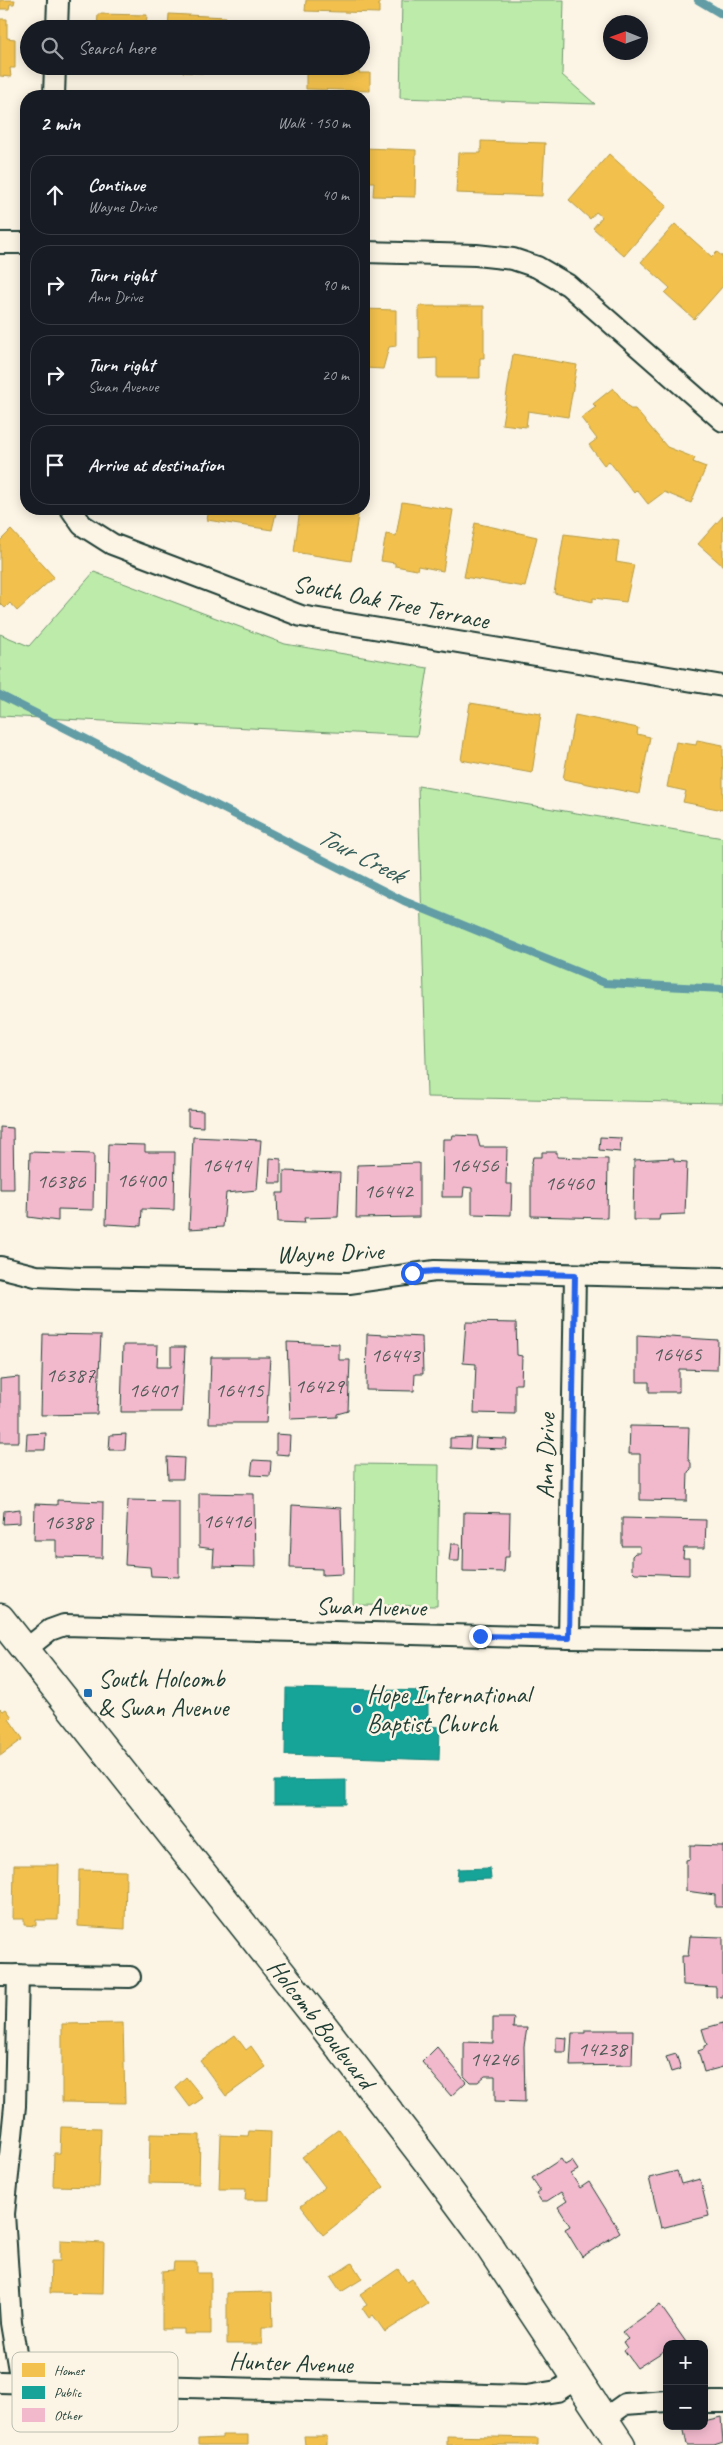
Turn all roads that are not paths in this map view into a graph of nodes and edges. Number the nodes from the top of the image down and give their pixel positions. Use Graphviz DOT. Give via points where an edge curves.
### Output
graph roads {
  1 [pos="58,0"];
  2 [pos="57,20"];
  3 [pos="55,75"];
  4 [pos="54,90"];
  5 [pos="0,243"];
  6 [pos="20,243"];
  7 [pos="370,252"];
  8 [pos="723,421"];
  9 [pos="75,515"];
  10 [pos="723,686"];
  11 [pos="0,1267"];
  12 [pos="575,1275"];
  13 [pos="723,1278"];
  14 [pos="0,1618"];
  15 [pos="569,1638"];
  16 [pos="723,1640"];
  17 [pos="25,1650"];
  18 [pos="9,1975"];
  19 [pos="130,1977"];
  20 [pos="16,2352"];
  21 [pos="577,2378"];
  22 [pos="178,2386"];
  23 [pos="663,2401"];
  24 [pos="708,2402"];
  25 [pos="723,2402"];
  26 [pos="604,2419"];
  27 [pos="621,2445"];
  1 -- 2 [label="street"];
  3 -- 4 [label="street"];
  5 -- 6 [label="street"];
  7 -- 8 [label="street" via="512,258 537,267 568,285"];
  9 -- 10 [label="street, South Oak Tree Terrace" via="82,525 112,544 301,616"];
  11 -- 12 [label="street, Wayne Drive" via="36,1276 349,1283 435,1271"];
  12 -- 13 [label="street, Wayne Drive"];
  12 -- 15 [label="street, Ann Drive"];
  14 -- 17 [label="street, Holcomb Boulevard"];
  15 -- 16 [label="street, Swan Avenue"];
  15 -- 17 [label="street, Swan Avenue" via="64,1625 50,1630"];
  17 -- 21 [label="street, Holcomb Boulevard" via="427,2161 481,2234"];
  18 -- 19 [label="street"];
  18 -- 20 [label="street" via="15,2106 4,2214"];
  21 -- 22 [label="street, Hunter Avenue" via="557,2391 526,2396"];
  21 -- 26 [label="street, Holcomb Boulevard"];
  23 -- 26 [label="street" via="625,2404"];
  24 -- 25 [label="street"];
  26 -- 27 [label="street, Holcomb Boulevard"];
}
